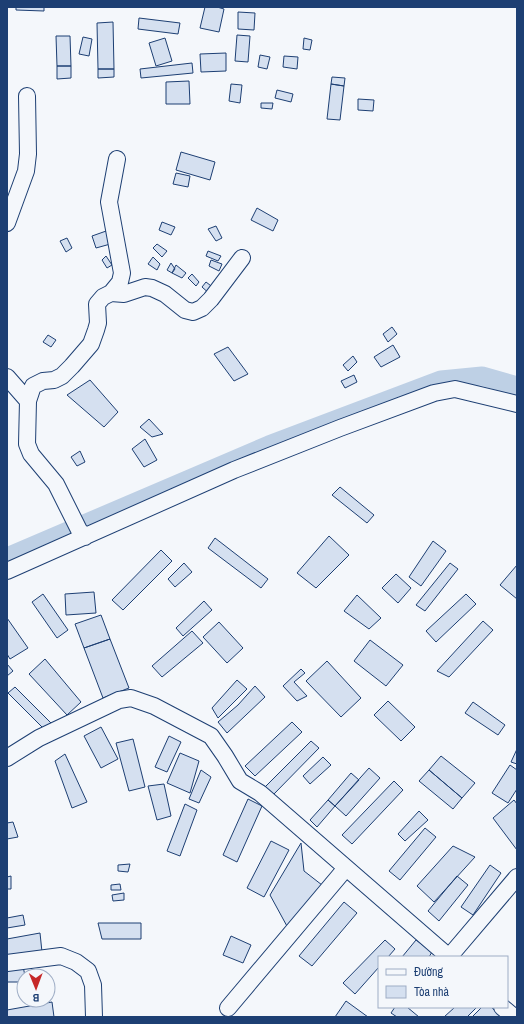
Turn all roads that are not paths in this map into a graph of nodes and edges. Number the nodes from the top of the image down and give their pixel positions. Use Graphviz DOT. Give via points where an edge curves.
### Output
graph roads {
  1 [pos="27,96"];
  2 [pos="116,159"];
  3 [pos="7,223"];
  4 [pos="242,258"];
  5 [pos="111,293"];
  6 [pos="7,377"];
  7 [pos="28,401"];
  8 [pos="517,404"];
  9 [pos="82,533"];
  10 [pos="7,571"];
  11 [pos="7,758"];
  12 [pos="346,868"];
  13 [pos="517,877"];
  14 [pos="448,956"];
  15 [pos="450,956"];
  16 [pos="7,963"];
  17 [pos="228,1008"];
  18 [pos="503,1008"];
  19 [pos="94,1017"];
  20 [pos="514,1017"];
  1 -- 3 [label="street" via="27,166"];
  2 -- 5 [label="street" via="109,202 122,273 120,282"];
  4 -- 5 [label="street" via="212,299 193,312 185,310 165,294 152,288 145,287 124,294"];
  5 -- 7 [label="street" via="97,304 98,323 91,344 62,376 33,386"];
  6 -- 7 [label="street"];
  7 -- 9 [label="street" via="27,444 31,454 56,484"];
  8 -- 9 [label="street" via="455,389 434,393 234,470"];
  9 -- 10 [label="street"];
  11 -- 12 [label="street" via="39,738 119,700 131,698 154,706 211,736 240,781 260,793"];
  12 -- 14 [label="street"];
  12 -- 17 [label="street"];
  13 -- 15 [label="street"];
  16 -- 19 [label="street" via="61,956 76,962 88,971 93,985"];
  18 -- 20 [label="street"];
}
